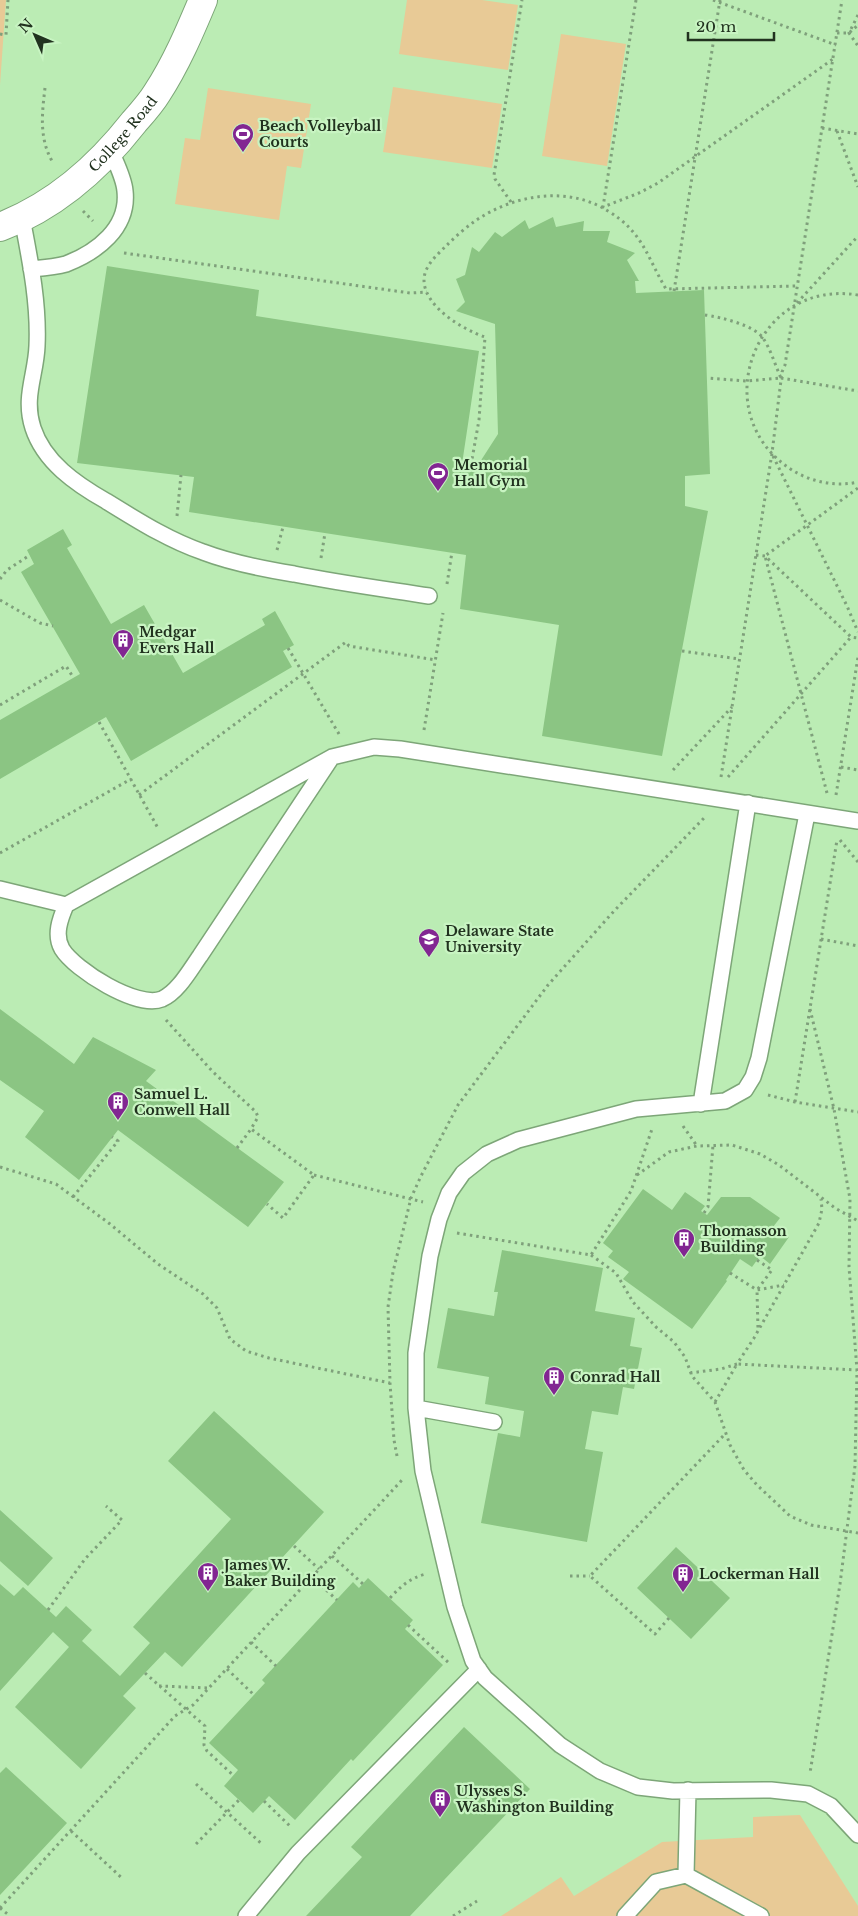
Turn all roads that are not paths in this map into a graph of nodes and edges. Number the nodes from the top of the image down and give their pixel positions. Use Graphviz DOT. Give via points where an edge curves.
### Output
graph roads {
  1 [pos="203,0"];
  2 [pos="111,151"];
  3 [pos="11,222"];
  4 [pos="31,270"];
  5 [pos="429,596"];
  6 [pos="332,757"];
  7 [pos="748,803"];
  8 [pos="807,814"];
  9 [pos="858,821"];
  10 [pos="0,889"];
  11 [pos="66,905"];
  12 [pos="701,1104"];
  13 [pos="416,1408"];
  14 [pos="494,1422"];
  15 [pos="479,1669"];
  16 [pos="688,1790"];
  17 [pos="858,1835"];
  18 [pos="686,1875"];
  19 [pos="246,1916"];
  20 [pos="624,1916"];
  21 [pos="761,1916"];
  1 -- 2 [label="street, College Road" via="188,37 157,93"];
  2 -- 3 [label="street, College Road" via="71,187"];
  2 -- 4 [label="lane" via="125,192 125,208 115,230 97,248 65,264"];
  3 -- 4 [label="lane"];
  4 -- 5 [label="lane" via="37,347 28,405 33,428 43,450 62,472 148,527 202,552 250,566"];
  6 -- 7 [label="lane" via="374,747 400,749"];
  6 -- 11 [label="lane"];
  6 -- 11 [label="lane" via="200,956 176,988 162,999 147,1000 126,994 88,974 73,961 61,948 58,925"];
  7 -- 8 [label="lane"];
  7 -- 12 [label="lane"];
  8 -- 9 [label="lane"];
  8 -- 12 [label="lane" via="753,1078 745,1090 725,1101"];
  10 -- 11 [label="lane"];
  12 -- 13 [label="lane" via="636,1109 518,1140 487,1154 463,1174 449,1193 430,1256 416,1353"];
  13 -- 14 [label="lane"];
  13 -- 15 [label="lane" via="423,1471 455,1607 473,1661"];
  15 -- 16 [label="lane" via="508,1700 560,1745 600,1772 638,1787"];
  15 -- 19 [label="lane" via="298,1853"];
  16 -- 17 [label="lane" via="771,1790 808,1794 832,1806"];
  16 -- 18 [label="lane"];
  18 -- 20 [label="lane" via="656,1882"];
  18 -- 21 [label="lane"];
}
